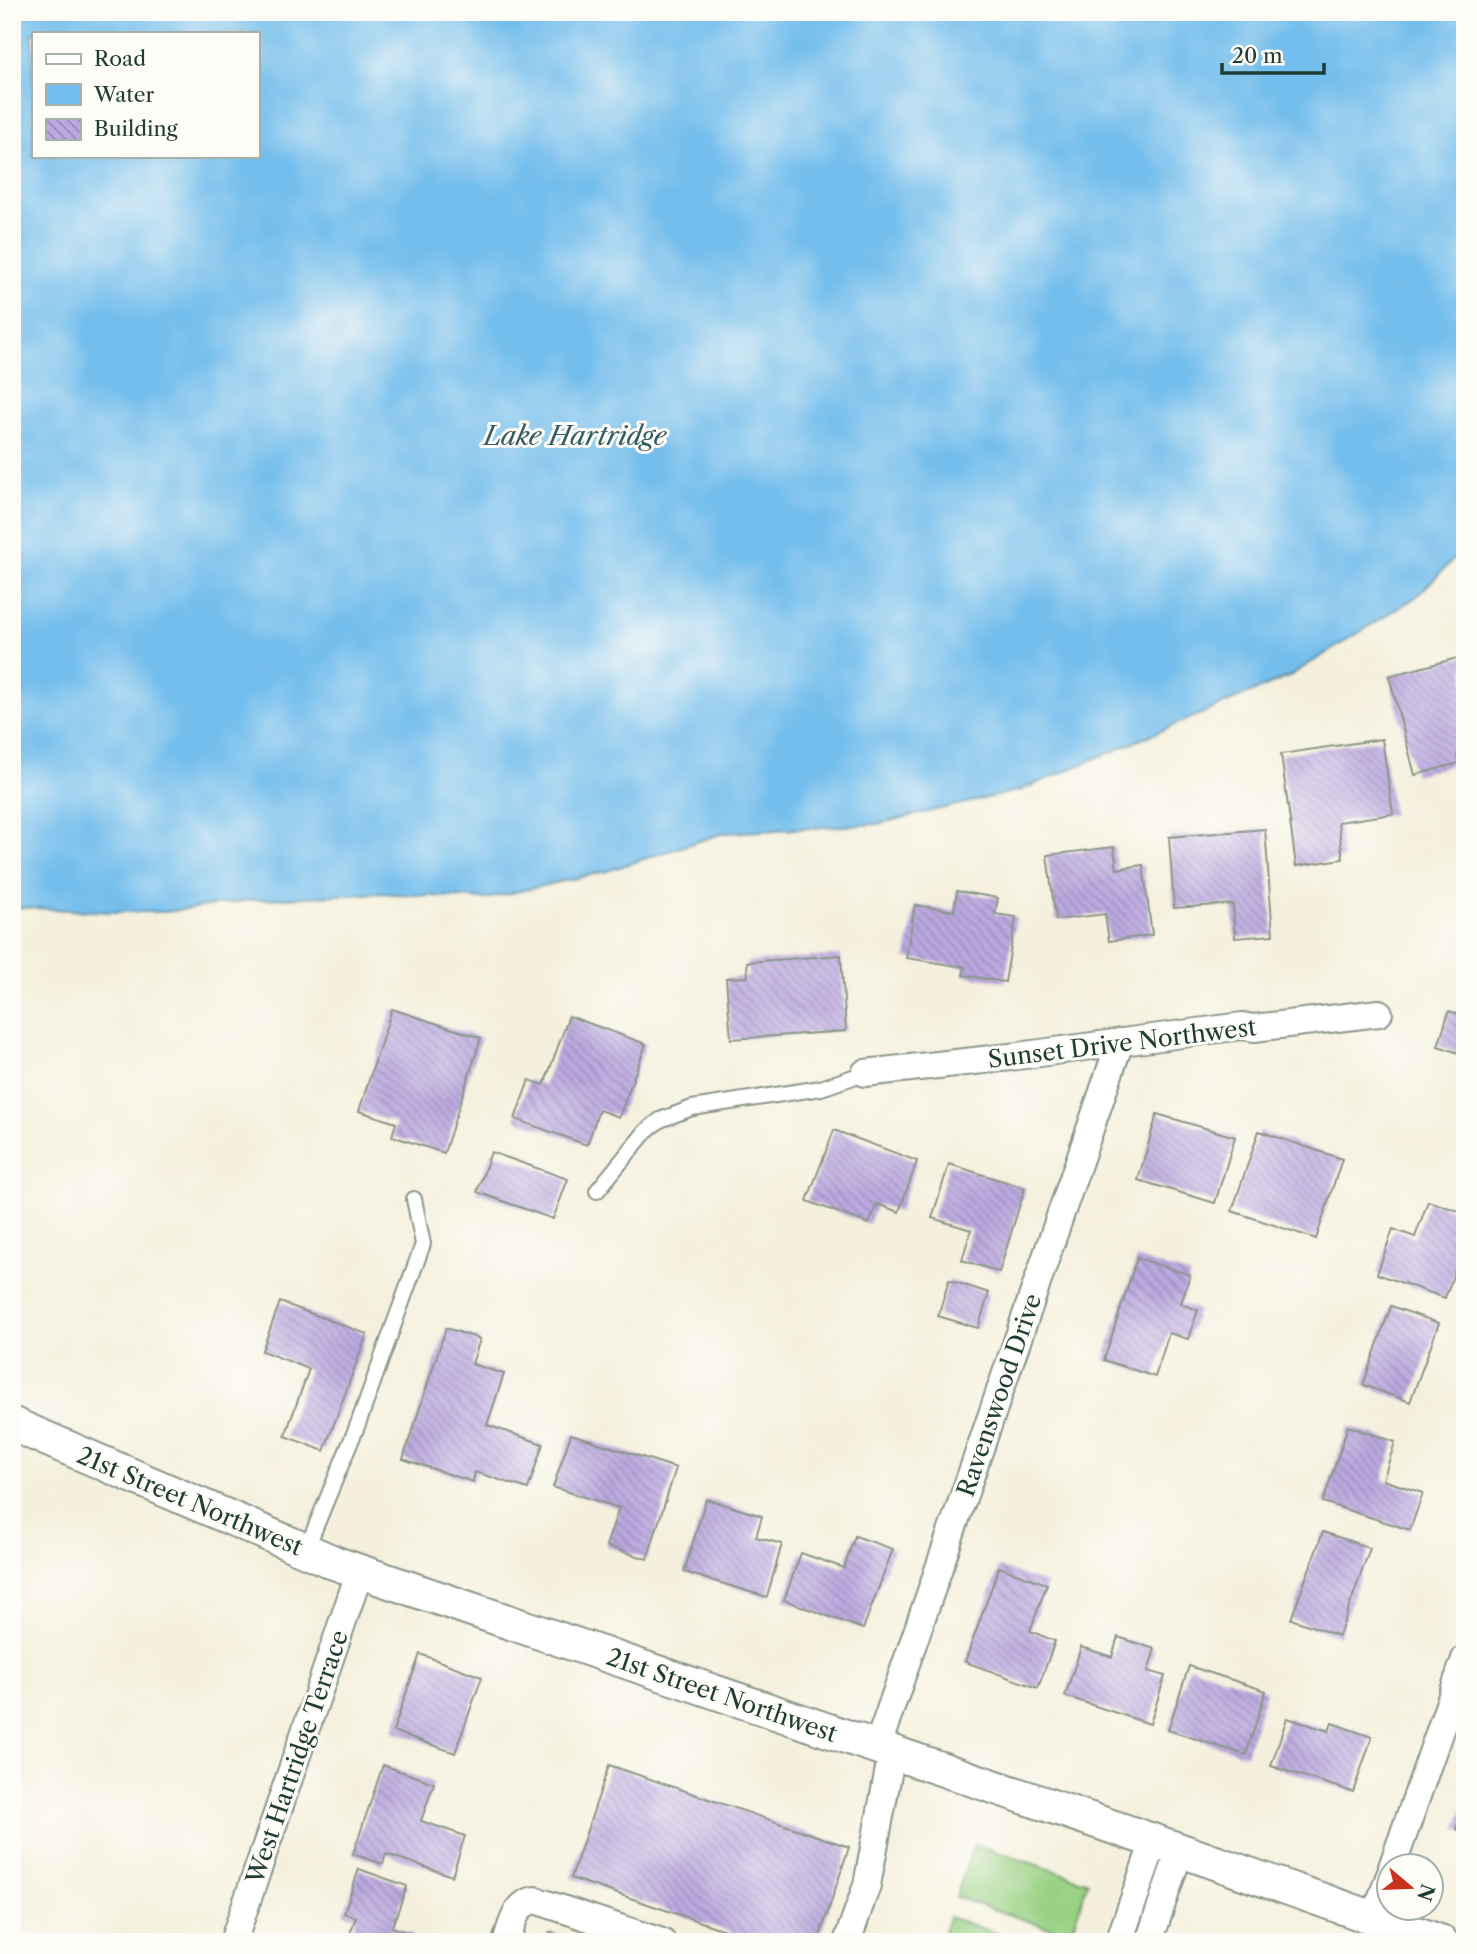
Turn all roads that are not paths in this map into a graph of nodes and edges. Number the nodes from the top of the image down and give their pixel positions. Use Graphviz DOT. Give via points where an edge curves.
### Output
graph roads {
  1 [pos="1379,1013"];
  2 [pos="1120,1042"];
  3 [pos="865,1073"];
  4 [pos="597,1191"];
  5 [pos="414,1199"];
  6 [pos="12,1424"];
  7 [pos="306,1550"];
  8 [pos="360,1571"];
  9 [pos="1465,1660"];
  10 [pos="884,1751"];
  11 [pos="1167,1846"];
  12 [pos="1397,1853"];
  13 [pos="1376,1913"];
  14 [pos="1374,1918"];
  15 [pos="1409,1936"];
  16 [pos="233,1942"];
  17 [pos="506,1942"];
  18 [pos="662,1942"];
  19 [pos="847,1942"];
  20 [pos="1119,1942"];
  21 [pos="1149,1942"];
  22 [pos="1441,1942"];
  1 -- 2 [label="street, Sunset Drive Northwest"];
  2 -- 3 [label="street, Sunset Drive Northwest"];
  2 -- 10 [label="street, Ravenswood Drive"];
  3 -- 4 [label="lane" via="821,1088 692,1108 660,1120 646,1130"];
  5 -- 7 [label="lane" via="423,1244 358,1424"];
  6 -- 7 [label="street, 21st Street Northwest"];
  7 -- 8 [label="street, 21st Street Northwest"];
  8 -- 10 [label="street, 21st Street Northwest"];
  8 -- 16 [label="street, West Hartridge Terrace"];
  9 -- 12 [label="street"];
  10 -- 11 [label="street, 21st Street Northwest"];
  10 -- 19 [label="street, Ravenswood Drive" via="867,1885"];
  11 -- 14 [label="street, 21st Street Northwest"];
  11 -- 20 [label="street"];
  11 -- 21 [label="street"];
  13 -- 14 [label="street"];
  14 -- 15 [label="street, 21st Street Northwest"];
  15 -- 22 [label="street, 21st Street Northwest"];
  17 -- 18 [label="street" via="516,1912 535,1900"];
}
